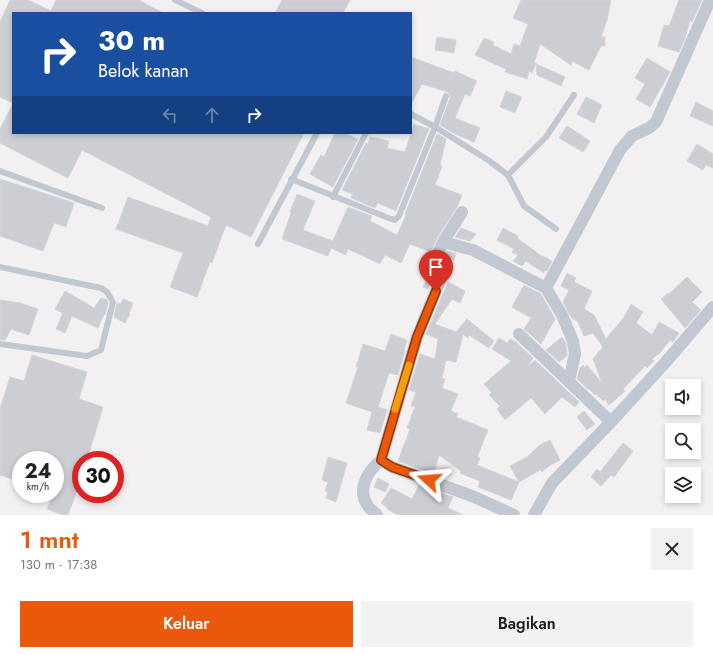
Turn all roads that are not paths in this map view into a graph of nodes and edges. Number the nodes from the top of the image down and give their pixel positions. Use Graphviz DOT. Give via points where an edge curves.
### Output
graph roads {
  1 [pos="175,0"];
  2 [pos="710,0"];
  3 [pos="200,12"];
  4 [pos="574,94"];
  5 [pos="446,96"];
  6 [pos="412,115"];
  7 [pos="435,127"];
  8 [pos="316,134"];
  9 [pos="365,134"];
  10 [pos="0,171"];
  11 [pos="508,174"];
  12 [pos="291,179"];
  13 [pos="333,197"];
  14 [pos="102,208"];
  15 [pos="462,212"];
  16 [pos="556,228"];
  17 [pos="443,242"];
  18 [pos="258,244"];
  19 [pos="0,267"];
  20 [pos="546,288"];
  21 [pos="713,307"];
  22 [pos="519,334"];
  23 [pos="0,344"];
  24 [pos="569,380"];
  25 [pos="611,422"];
  26 [pos="381,460"];
  27 [pos="377,515"];
  28 [pos="514,515"];
  29 [pos="534,515"];
  1 -- 3 [label="lane"];
  2 -- 20 [label="street" via="656,122 632,136 620,150"];
  4 -- 11 [label="lane" via="546,137"];
  5 -- 7 [label="lane"];
  6 -- 7 [label="lane"];
  7 -- 11 [label="lane"];
  7 -- 13 [label="lane" via="399,216 395,220"];
  8 -- 12 [label="lane"];
  9 -- 13 [label="lane"];
  10 -- 14 [label="lane"];
  11 -- 16 [label="lane" via="524,206"];
  12 -- 13 [label="lane"];
  12 -- 18 [label="lane"];
  15 -- 17 [label="street"];
  17 -- 20 [label="street" via="473,250"];
  17 -- 26 [label="street" via="435,261 444,271 417,337"];
  19 -- 23 [label="lane" via="100,288 113,302 101,350 87,356"];
  20 -- 24 [label="street" via="562,315 573,341 575,354"];
  21 -- 25 [label="street"];
  22 -- 24 [label="street"];
  24 -- 25 [label="street"];
  25 -- 29 [label="street" via="552,483"];
  26 -- 27 [label="street" via="371,469 365,480 363,494 368,506"];
  26 -- 28 [label="street" via="392,467 472,496"];
}
